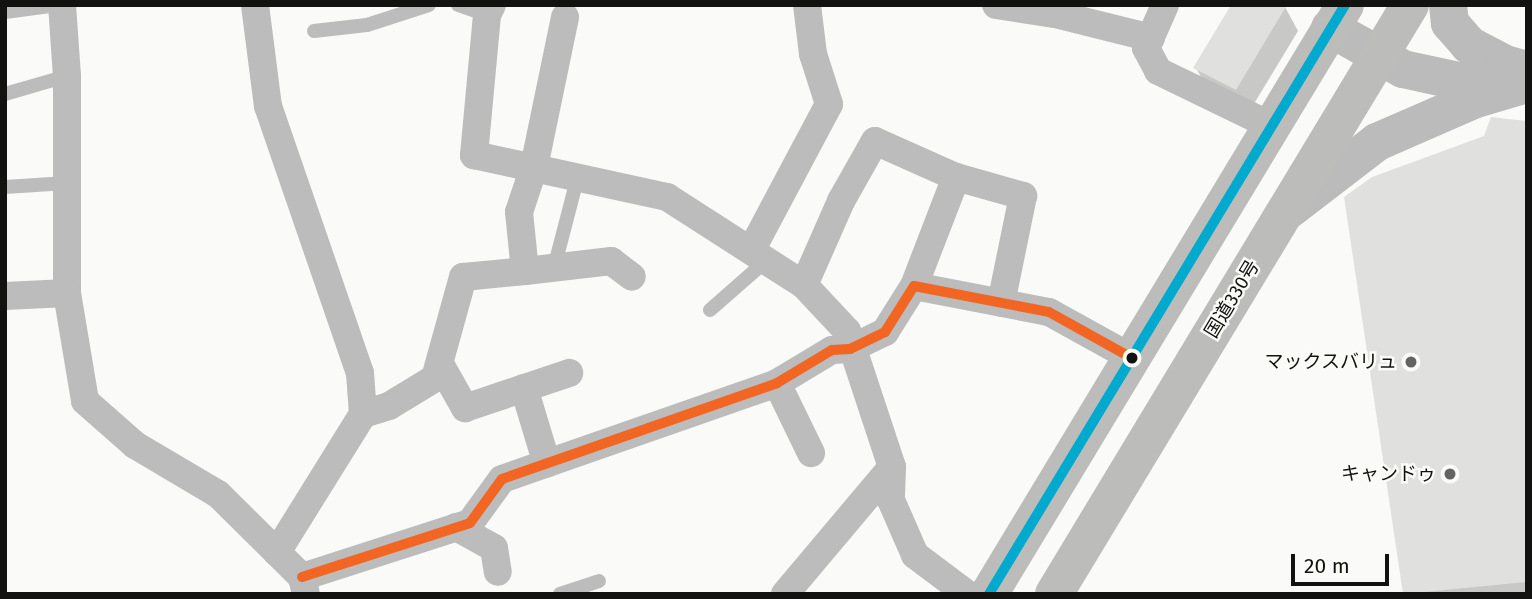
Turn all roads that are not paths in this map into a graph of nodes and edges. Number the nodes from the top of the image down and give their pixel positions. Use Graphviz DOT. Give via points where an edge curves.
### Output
graph roads {
  1 [pos="60,5"];
  2 [pos="255,5"];
  3 [pos="429,5"];
  4 [pos="458,5"];
  5 [pos="807,5"];
  6 [pos="996,5"];
  7 [pos="1165,5"];
  8 [pos="1410,5"];
  9 [pos="1448,5"];
  10 [pos="489,10"];
  11 [pos="5,12"];
  12 [pos="565,17"];
  13 [pos="1338,17"];
  14 [pos="314,31"];
  15 [pos="1151,37"];
  16 [pos="1379,57"];
  17 [pos="1527,70"];
  18 [pos="67,76"];
  19 [pos="1527,82"];
  20 [pos="5,94"];
  21 [pos="1272,126"];
  22 [pos="534,167"];
  23 [pos="578,176"];
  24 [pos="956,177"];
  25 [pos="67,183"];
  26 [pos="5,187"];
  27 [pos="1283,215"];
  28 [pos="760,255"];
  29 [pos="554,268"];
  30 [pos="525,271"];
  31 [pos="632,277"];
  32 [pos="804,285"];
  33 [pos="915,286"];
  34 [pos="67,293"];
  35 [pos="5,296"];
  36 [pos="1001,303"];
  37 [pos="710,310"];
  38 [pos="850,349"];
  39 [pos="1132,358"];
  40 [pos="440,364"];
  41 [pos="569,373"];
  42 [pos="777,383"];
  43 [pos="524,388"];
  44 [pos="363,414"];
  45 [pos="811,453"];
  46 [pos="547,464"];
  47 [pos="892,467"];
  48 [pos="456,527"];
  49 [pos="277,552"];
  50 [pos="498,572"];
  51 [pos="599,582"];
  52 [pos="304,586"];
  53 [pos="560,594"];
  54 [pos="785,594"];
  55 [pos="967,594"];
  56 [pos="989,594"];
  57 [pos="1054,594"];
  1 -- 11 [label="lane"];
  1 -- 18 [label="street"];
  2 -- 44 [label="street" via="268,106 360,373"];
  3 -- 14 [label="lane" via="366,24"];
  4 -- 10 [label="lane"];
  5 -- 28 [label="street" via="813,54 830,104"];
  6 -- 15 [label="street" via="1055,13"];
  7 -- 15 [label="street"];
  8 -- 16 [label="highway, 国道330号"];
  9 -- 17 [label="main road" via="1450,23 1469,45"];
  10 -- 22 [label="street" via="474,155"];
  12 -- 22 [label="street"];
  13 -- 16 [label="main road"];
  13 -- 21 [label="highway"];
  15 -- 21 [label="street" via="1146,48 1158,71"];
  16 -- 19 [label="main road" via="1403,69 1458,80"];
  16 -- 27 [label="highway, 国道330号"];
  18 -- 20 [label="lane"];
  18 -- 25 [label="street"];
  19 -- 27 [label="main road" via="1377,142"];
  21 -- 39 [label="highway"];
  22 -- 23 [label="street"];
  22 -- 30 [label="street" via="519,212"];
  23 -- 28 [label="street" via="667,197"];
  23 -- 29 [label="lane"];
  24 -- 32 [label="street" via="875,141 841,201"];
  24 -- 33 [label="street"];
  24 -- 36 [label="street" via="1023,196"];
  25 -- 26 [label="lane"];
  25 -- 34 [label="street"];
  27 -- 57 [label="highway, 国道330号"];
  28 -- 32 [label="street"];
  28 -- 37 [label="lane"];
  29 -- 30 [label="street"];
  29 -- 31 [label="street" via="611,261"];
  30 -- 40 [label="street" via="463,277"];
  32 -- 38 [label="street" via="847,331"];
  33 -- 36 [label="street"];
  33 -- 38 [label="street" via="885,332"];
  34 -- 35 [label="street"];
  34 -- 49 [label="street" via="85,401 135,445 218,494"];
  36 -- 39 [label="street" via="1049,312"];
  38 -- 42 [label="street" via="832,350"];
  38 -- 47 [label="street"];
  39 -- 56 [label="highway"];
  40 -- 43 [label="street" via="465,408"];
  40 -- 44 [label="street" via="435,378 389,406"];
  41 -- 43 [label="street"];
  42 -- 45 [label="street"];
  42 -- 46 [label="street"];
  43 -- 46 [label="street"];
  44 -- 49 [label="street"];
  46 -- 48 [label="street" via="502,479 470,523"];
  47 -- 54 [label="street"];
  47 -- 55 [label="street" via="891,500 915,555"];
  48 -- 50 [label="street" via="494,548"];
  48 -- 52 [label="street"];
  49 -- 52 [label="street"];
  51 -- 53 [label="lane"];
}
